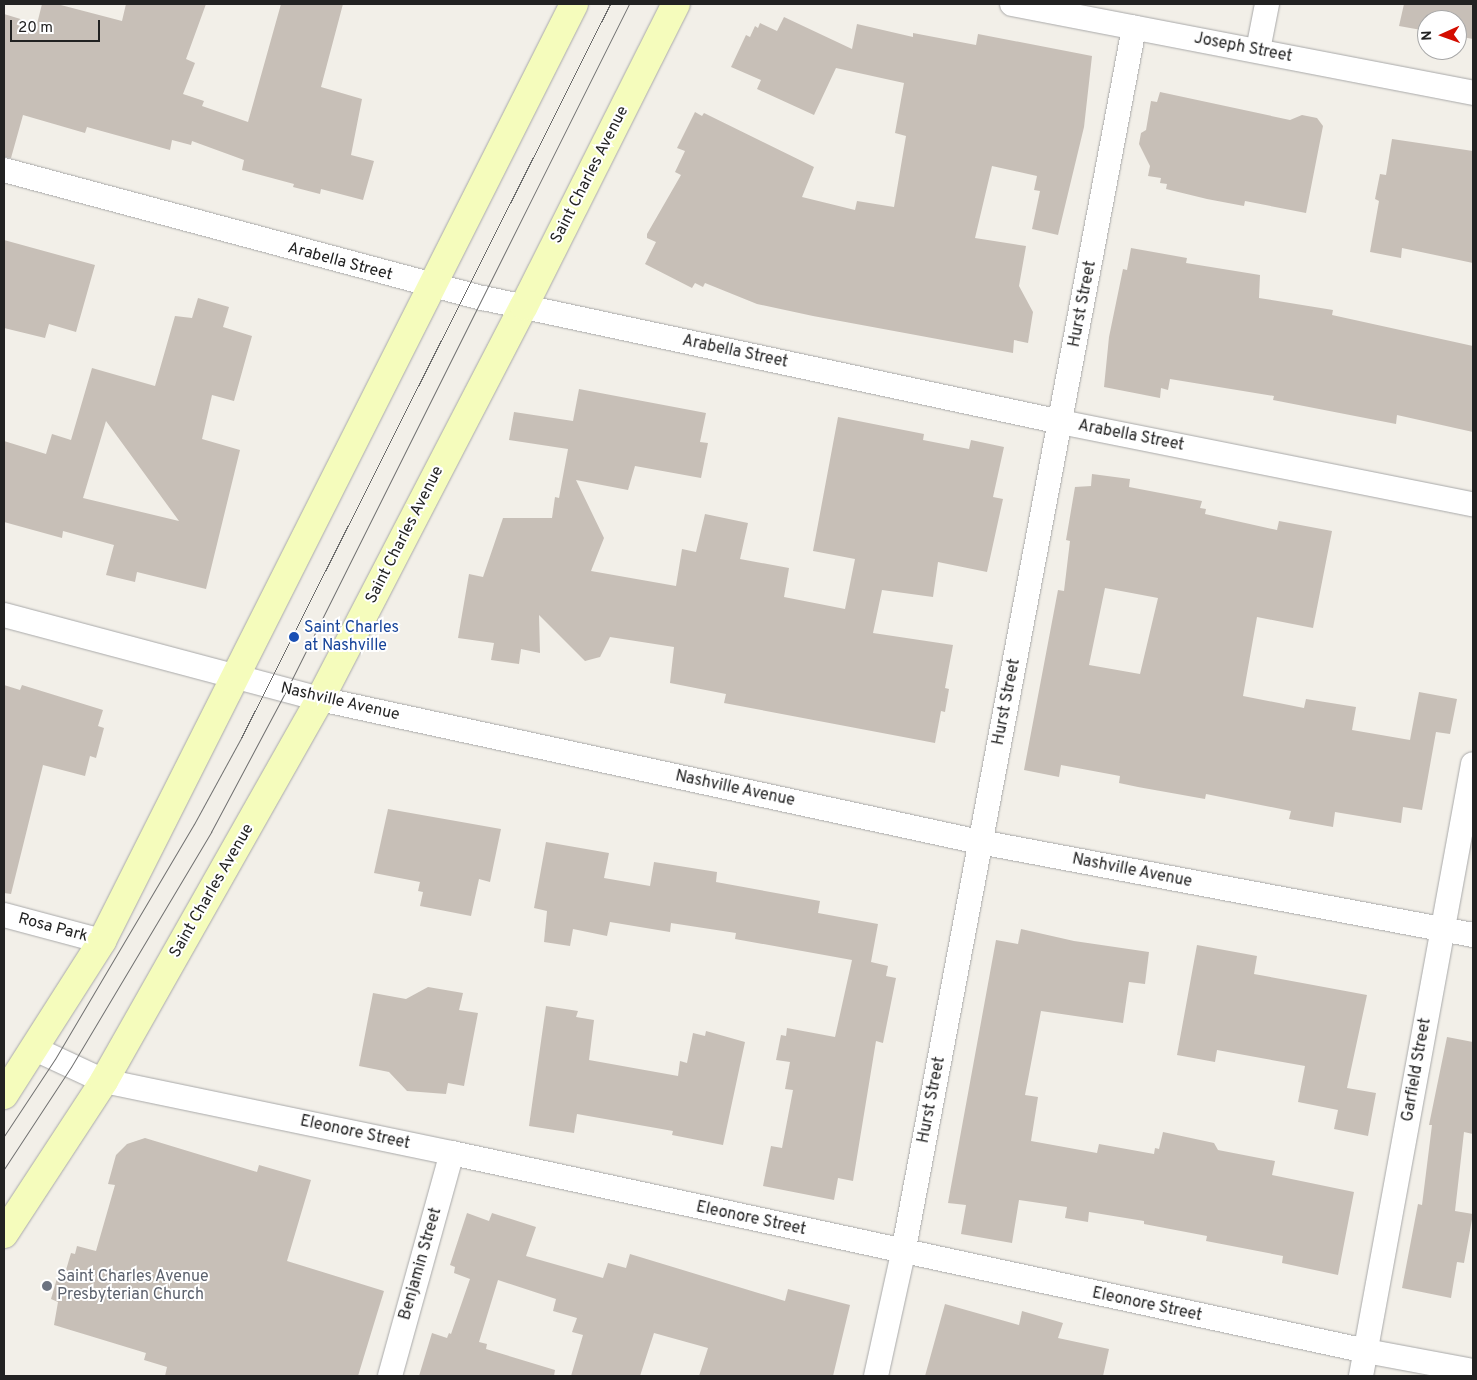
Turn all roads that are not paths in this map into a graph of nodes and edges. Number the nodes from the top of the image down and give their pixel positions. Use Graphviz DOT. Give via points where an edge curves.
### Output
graph roads {
  1 [pos="574,4"];
  2 [pos="676,4"];
  3 [pos="1012,4"];
  4 [pos="1267,4"];
  5 [pos="1134,28"];
  6 [pos="1258,50"];
  7 [pos="1473,93"];
  8 [pos="4,170"];
  9 [pos="432,286"];
  10 [pos="524,306"];
  11 [pos="1061,422"];
  12 [pos="1473,504"];
  13 [pos="4,615"];
  14 [pos="235,678"];
  15 [pos="320,698"];
  16 [pos="1473,764"];
  17 [pos="980,842"];
  18 [pos="4,914"];
  19 [pos="1443,930"];
  20 [pos="1473,935"];
  21 [pos="102,941"];
  22 [pos="35,1048"];
  23 [pos="104,1081"];
  24 [pos="4,1095"];
  25 [pos="452,1153"];
  26 [pos="4,1234"];
  27 [pos="903,1253"];
  28 [pos="1366,1351"];
  29 [pos="1473,1371"];
  30 [pos="390,1376"];
  31 [pos="876,1376"];
  32 [pos="1361,1376"];
  1 -- 9 [label="main road"];
  2 -- 10 [label="main road, Saint Charles Avenue"];
  3 -- 5 [label="street, Joseph Street"];
  4 -- 6 [label="street"];
  5 -- 6 [label="street, Joseph Street"];
  5 -- 11 [label="street, Hurst Street"];
  6 -- 7 [label="street, Joseph Street"];
  8 -- 9 [label="street, Arabella Street"];
  9 -- 10 [label="street, Arabella Street"];
  9 -- 14 [label="main road"];
  10 -- 11 [label="street, Arabella Street"];
  10 -- 15 [label="main road, Saint Charles Avenue"];
  11 -- 12 [label="street, Arabella Street"];
  11 -- 17 [label="street, Hurst Street"];
  13 -- 14 [label="street, Nashville Avenue"];
  14 -- 15 [label="street, Nashville Avenue"];
  14 -- 21 [label="main road"];
  15 -- 17 [label="street, Nashville Avenue"];
  15 -- 23 [label="main road, Saint Charles Avenue"];
  16 -- 19 [label="street, Garfield Street"];
  17 -- 19 [label="street, Nashville Avenue"];
  17 -- 27 [label="street, Hurst Street"];
  18 -- 21 [label="street, Rosa Park"];
  19 -- 20 [label="street, Nashville Avenue"];
  19 -- 28 [label="street, Garfield Street"];
  21 -- 22 [label="main road"];
  22 -- 23 [label="street, Eleonore Street"];
  22 -- 24 [label="main road"];
  23 -- 25 [label="street, Eleonore Street"];
  23 -- 26 [label="main road, Saint Charles Avenue"];
  25 -- 27 [label="street, Eleonore Street"];
  25 -- 30 [label="street, Benjamin Street"];
  27 -- 28 [label="street, Eleonore Street"];
  27 -- 31 [label="street, Hurst Street"];
  28 -- 29 [label="street, Eleonore Street"];
  28 -- 32 [label="street, Garfield Street"];
}
